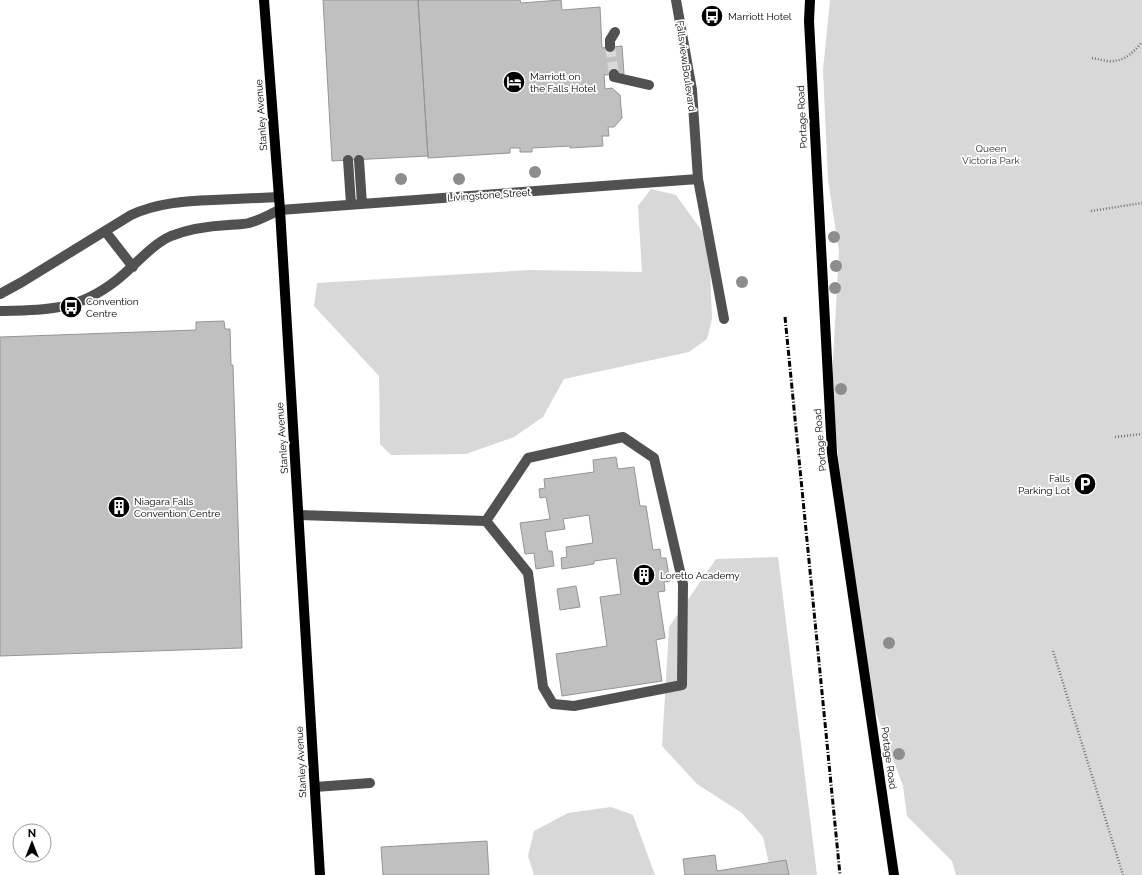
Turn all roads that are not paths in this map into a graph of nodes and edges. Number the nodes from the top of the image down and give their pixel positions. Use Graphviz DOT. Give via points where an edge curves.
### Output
graph roads {
  1 [pos="264,0"];
  2 [pos="676,0"];
  3 [pos="810,0"];
  4 [pos="615,32"];
  5 [pos="610,47"];
  6 [pos="614,74"];
  7 [pos="649,85"];
  8 [pos="348,160"];
  9 [pos="359,160"];
  10 [pos="698,179"];
  11 [pos="279,197"];
  12 [pos="351,204"];
  13 [pos="362,204"];
  14 [pos="280,210"];
  15 [pos="104,231"];
  16 [pos="132,267"];
  17 [pos="0,294"];
  18 [pos="0,311"];
  19 [pos="724,319"];
  20 [pos="299,515"];
  21 [pos="486,521"];
  22 [pos="370,783"];
  23 [pos="315,787"];
  24 [pos="320,875"];
  25 [pos="894,875"];
  1 -- 11 [label="main road, Stanley Avenue"];
  2 -- 10 [label="street, Fallsview Boulevard" via="692,90"];
  3 -- 25 [label="main road, Portage Road" via="809,21 832,453"];
  4 -- 5 [label="street" via="610,40"];
  6 -- 7 [label="street" via="614,77"];
  8 -- 12 [label="street"];
  9 -- 13 [label="street"];
  10 -- 13 [label="street, Livingstone Street"];
  10 -- 19 [label="street, Fallsview Boulevard"];
  11 -- 14 [label="main road, Stanley Avenue"];
  11 -- 15 [label="street" via="190,201 152,206"];
  12 -- 13 [label="street, Livingstone Street"];
  12 -- 14 [label="street, Livingstone Street"];
  14 -- 16 [label="street, Livingstone Street" via="250,223 198,228 170,236 155,245"];
  14 -- 20 [label="main road, Stanley Avenue"];
  15 -- 16 [label="street"];
  15 -- 17 [label="street"];
  16 -- 18 [label="street, Livingstone Street" via="113,284 78,303 59,308"];
  20 -- 21 [label="street"];
  20 -- 23 [label="main road, Stanley Avenue"];
  21 -- 21 [label="street" via="528,458 623,437 654,458 683,584 682,685 574,706 553,704 543,687 528,573"];
  22 -- 23 [label="street"];
  23 -- 24 [label="main road, Stanley Avenue"];
}
